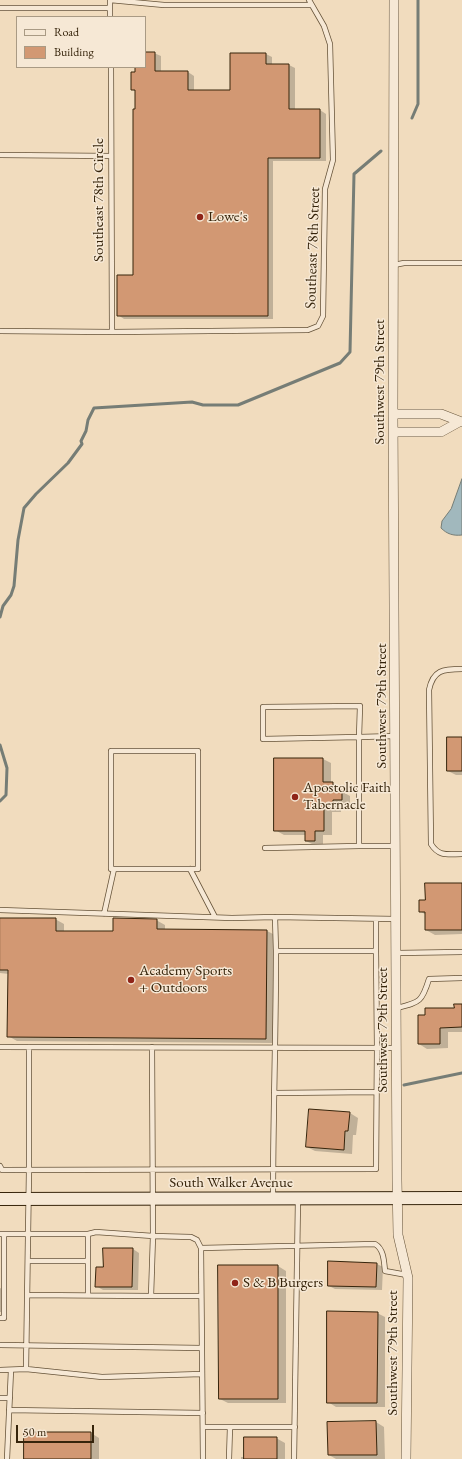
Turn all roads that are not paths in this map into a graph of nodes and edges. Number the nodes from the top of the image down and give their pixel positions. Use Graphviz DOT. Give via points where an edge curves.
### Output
graph roads {
  1 [pos="110,0"];
  2 [pos="394,0"];
  3 [pos="310,2"];
  4 [pos="0,8"];
  5 [pos="110,8"];
  6 [pos="110,16"];
  7 [pos="110,68"];
  8 [pos="0,155"];
  9 [pos="111,156"];
  10 [pos="462,263"];
  11 [pos="394,266"];
  12 [pos="0,331"];
  13 [pos="112,332"];
  14 [pos="394,414"];
  15 [pos="461,422"];
  16 [pos="394,432"];
  17 [pos="462,669"];
  18 [pos="396,736"];
  19 [pos="359,737"];
  20 [pos="359,846"];
  21 [pos="396,846"];
  22 [pos="265,848"];
  23 [pos="462,854"];
  24 [pos="114,869"];
  25 [pos="190,869"];
  26 [pos="0,910"];
  27 [pos="104,914"];
  28 [pos="215,917"];
  29 [pos="276,917"];
  30 [pos="376,919"];
  31 [pos="396,919"];
  32 [pos="276,951"];
  33 [pos="376,951"];
  34 [pos="462,952"];
  35 [pos="397,953"];
  36 [pos="462,978"];
  37 [pos="397,1008"];
  38 [pos="0,1046"];
  39 [pos="29,1047"];
  40 [pos="152,1047"];
  41 [pos="276,1048"];
  42 [pos="377,1048"];
  43 [pos="397,1048"];
  44 [pos="376,1092"];
  45 [pos="274,1093"];
  46 [pos="0,1166"];
  47 [pos="29,1170"];
  48 [pos="153,1170"];
  49 [pos="273,1170"];
  50 [pos="398,1198"];
  51 [pos="462,1198"];
  52 [pos="0,1199"];
  53 [pos="28,1199"];
  54 [pos="153,1199"];
  55 [pos="273,1199"];
  56 [pos="298,1199"];
  57 [pos="2,1234"];
  58 [pos="28,1234"];
  59 [pos="88,1234"];
  60 [pos="153,1236"];
  61 [pos="297,1246"];
  62 [pos="201,1248"];
  63 [pos="28,1261"];
  64 [pos="88,1261"];
  65 [pos="407,1274"];
  66 [pos="28,1295"];
  67 [pos="88,1295"];
  68 [pos="151,1296"];
  69 [pos="201,1296"];
  70 [pos="0,1318"];
  71 [pos="0,1345"];
  72 [pos="26,1345"];
  73 [pos="202,1348"];
  74 [pos="26,1369"];
  75 [pos="0,1370"];
  76 [pos="11,1370"];
  77 [pos="202,1374"];
  78 [pos="0,1398"];
  79 [pos="10,1398"];
  80 [pos="9,1410"];
  81 [pos="202,1413"];
  82 [pos="203,1427"];
  83 [pos="230,1427"];
  84 [pos="295,1427"];
  85 [pos="7,1459"];
  86 [pos="203,1459"];
  87 [pos="229,1459"];
  88 [pos="294,1459"];
  89 [pos="406,1459"];
  1 -- 3 [label="lane" via="164,5"];
  1 -- 5 [label="lane"];
  2 -- 11 [label="street, Southwest 79th Street"];
  3 -- 13 [label="lane, Southeast 78th Street" via="324,26 330,44 333,160 325,189 323,316 318,326 308,330"];
  4 -- 5 [label="lane"];
  5 -- 6 [label="lane"];
  7 -- 9 [label="lane, Southeast 78th Circle"];
  8 -- 9 [label="lane"];
  9 -- 13 [label="lane, Southeast 78th Circle"];
  10 -- 11 [label="lane" via="404,263"];
  11 -- 14 [label="street, Southwest 79th Street"];
  12 -- 13 [label="lane, Southeast 78th Street"];
  14 -- 15 [label="street" via="441,414"];
  14 -- 16 [label="street, Southwest 79th Street"];
  15 -- 16 [label="street" via="441,432"];
  16 -- 18 [label="street, Southwest 79th Street"];
  17 -- 23 [label="lane" via="448,669 435,674 429,690 430,844 441,854"];
  18 -- 19 [label="lane"];
  18 -- 21 [label="street, Southwest 79th Street"];
  19 -- 19 [label="lane" via="263,739 263,707 360,706"];
  19 -- 20 [label="lane"];
  20 -- 21 [label="lane"];
  20 -- 22 [label="lane"];
  21 -- 31 [label="street, Southwest 79th Street"];
  24 -- 25 [label="lane"];
  24 -- 25 [label="lane" via="111,869 111,751 198,751 198,869"];
  24 -- 27 [label="lane"];
  25 -- 28 [label="lane"];
  26 -- 27 [label="lane"];
  27 -- 28 [label="lane"];
  28 -- 29 [label="lane"];
  29 -- 30 [label="lane"];
  29 -- 32 [label="lane"];
  30 -- 31 [label="lane"];
  30 -- 33 [label="lane"];
  31 -- 35 [label="street, Southwest 79th Street"];
  32 -- 33 [label="lane"];
  32 -- 41 [label="lane"];
  33 -- 42 [label="lane"];
  34 -- 35 [label="lane"];
  35 -- 37 [label="street, Southwest 79th Street"];
  36 -- 37 [label="lane" via="429,979 424,996 416,1003"];
  37 -- 43 [label="street, Southwest 79th Street"];
  38 -- 39 [label="lane"];
  39 -- 40 [label="lane"];
  39 -- 47 [label="lane"];
  40 -- 41 [label="lane"];
  40 -- 48 [label="lane"];
  41 -- 42 [label="lane"];
  41 -- 45 [label="lane"];
  42 -- 43 [label="lane"];
  42 -- 44 [label="lane"];
  43 -- 50 [label="street, Southwest 79th Street"];
  44 -- 45 [label="lane"];
  44 -- 49 [label="lane" via="376,1169"];
  45 -- 49 [label="lane"];
  46 -- 47 [label="lane" via="2,1170"];
  47 -- 48 [label="lane"];
  47 -- 53 [label="lane"];
  48 -- 49 [label="lane"];
  48 -- 54 [label="lane"];
  49 -- 55 [label="lane"];
  50 -- 51 [label="main road, South Walker Avenue"];
  50 -- 56 [label="main road, South Walker Avenue"];
  50 -- 65 [label="street, Southwest 79th Street" via="398,1235"];
  52 -- 53 [label="main road, South Walker Avenue"];
  53 -- 54 [label="main road, South Walker Avenue"];
  53 -- 58 [label="lane"];
  54 -- 55 [label="main road, South Walker Avenue"];
  54 -- 60 [label="lane"];
  55 -- 56 [label="main road, South Walker Avenue"];
  56 -- 61 [label="lane"];
  57 -- 58 [label="lane"];
  57 -- 70 [label="lane" via="4,1318"];
  58 -- 59 [label="lane"];
  58 -- 63 [label="lane"];
  59 -- 60 [label="lane" via="96,1232"];
  59 -- 64 [label="lane"];
  60 -- 62 [label="lane" via="191,1237 197,1240"];
  60 -- 68 [label="lane"];
  61 -- 62 [label="lane"];
  61 -- 65 [label="lane" via="376,1244 382,1253 385,1271"];
  61 -- 84 [label="lane"];
  62 -- 69 [label="lane"];
  63 -- 64 [label="lane"];
  63 -- 66 [label="lane"];
  64 -- 67 [label="lane"];
  65 -- 89 [label="street, Southwest 79th Street"];
  66 -- 67 [label="lane"];
  66 -- 72 [label="lane"];
  67 -- 68 [label="lane"];
  68 -- 69 [label="lane"];
  69 -- 73 [label="lane"];
  71 -- 72 [label="lane"];
  72 -- 73 [label="lane"];
  72 -- 74 [label="lane"];
  73 -- 77 [label="lane"];
  74 -- 76 [label="lane"];
  74 -- 77 [label="lane" via="102,1377"];
  75 -- 76 [label="lane"];
  76 -- 79 [label="lane"];
  77 -- 81 [label="lane"];
  78 -- 79 [label="lane"];
  79 -- 80 [label="lane"];
  80 -- 81 [label="lane"];
  80 -- 85 [label="lane"];
  81 -- 82 [label="lane"];
  82 -- 83 [label="lane"];
  82 -- 86 [label="lane"];
  83 -- 84 [label="lane"];
  83 -- 87 [label="lane"];
  84 -- 88 [label="lane"];
}
